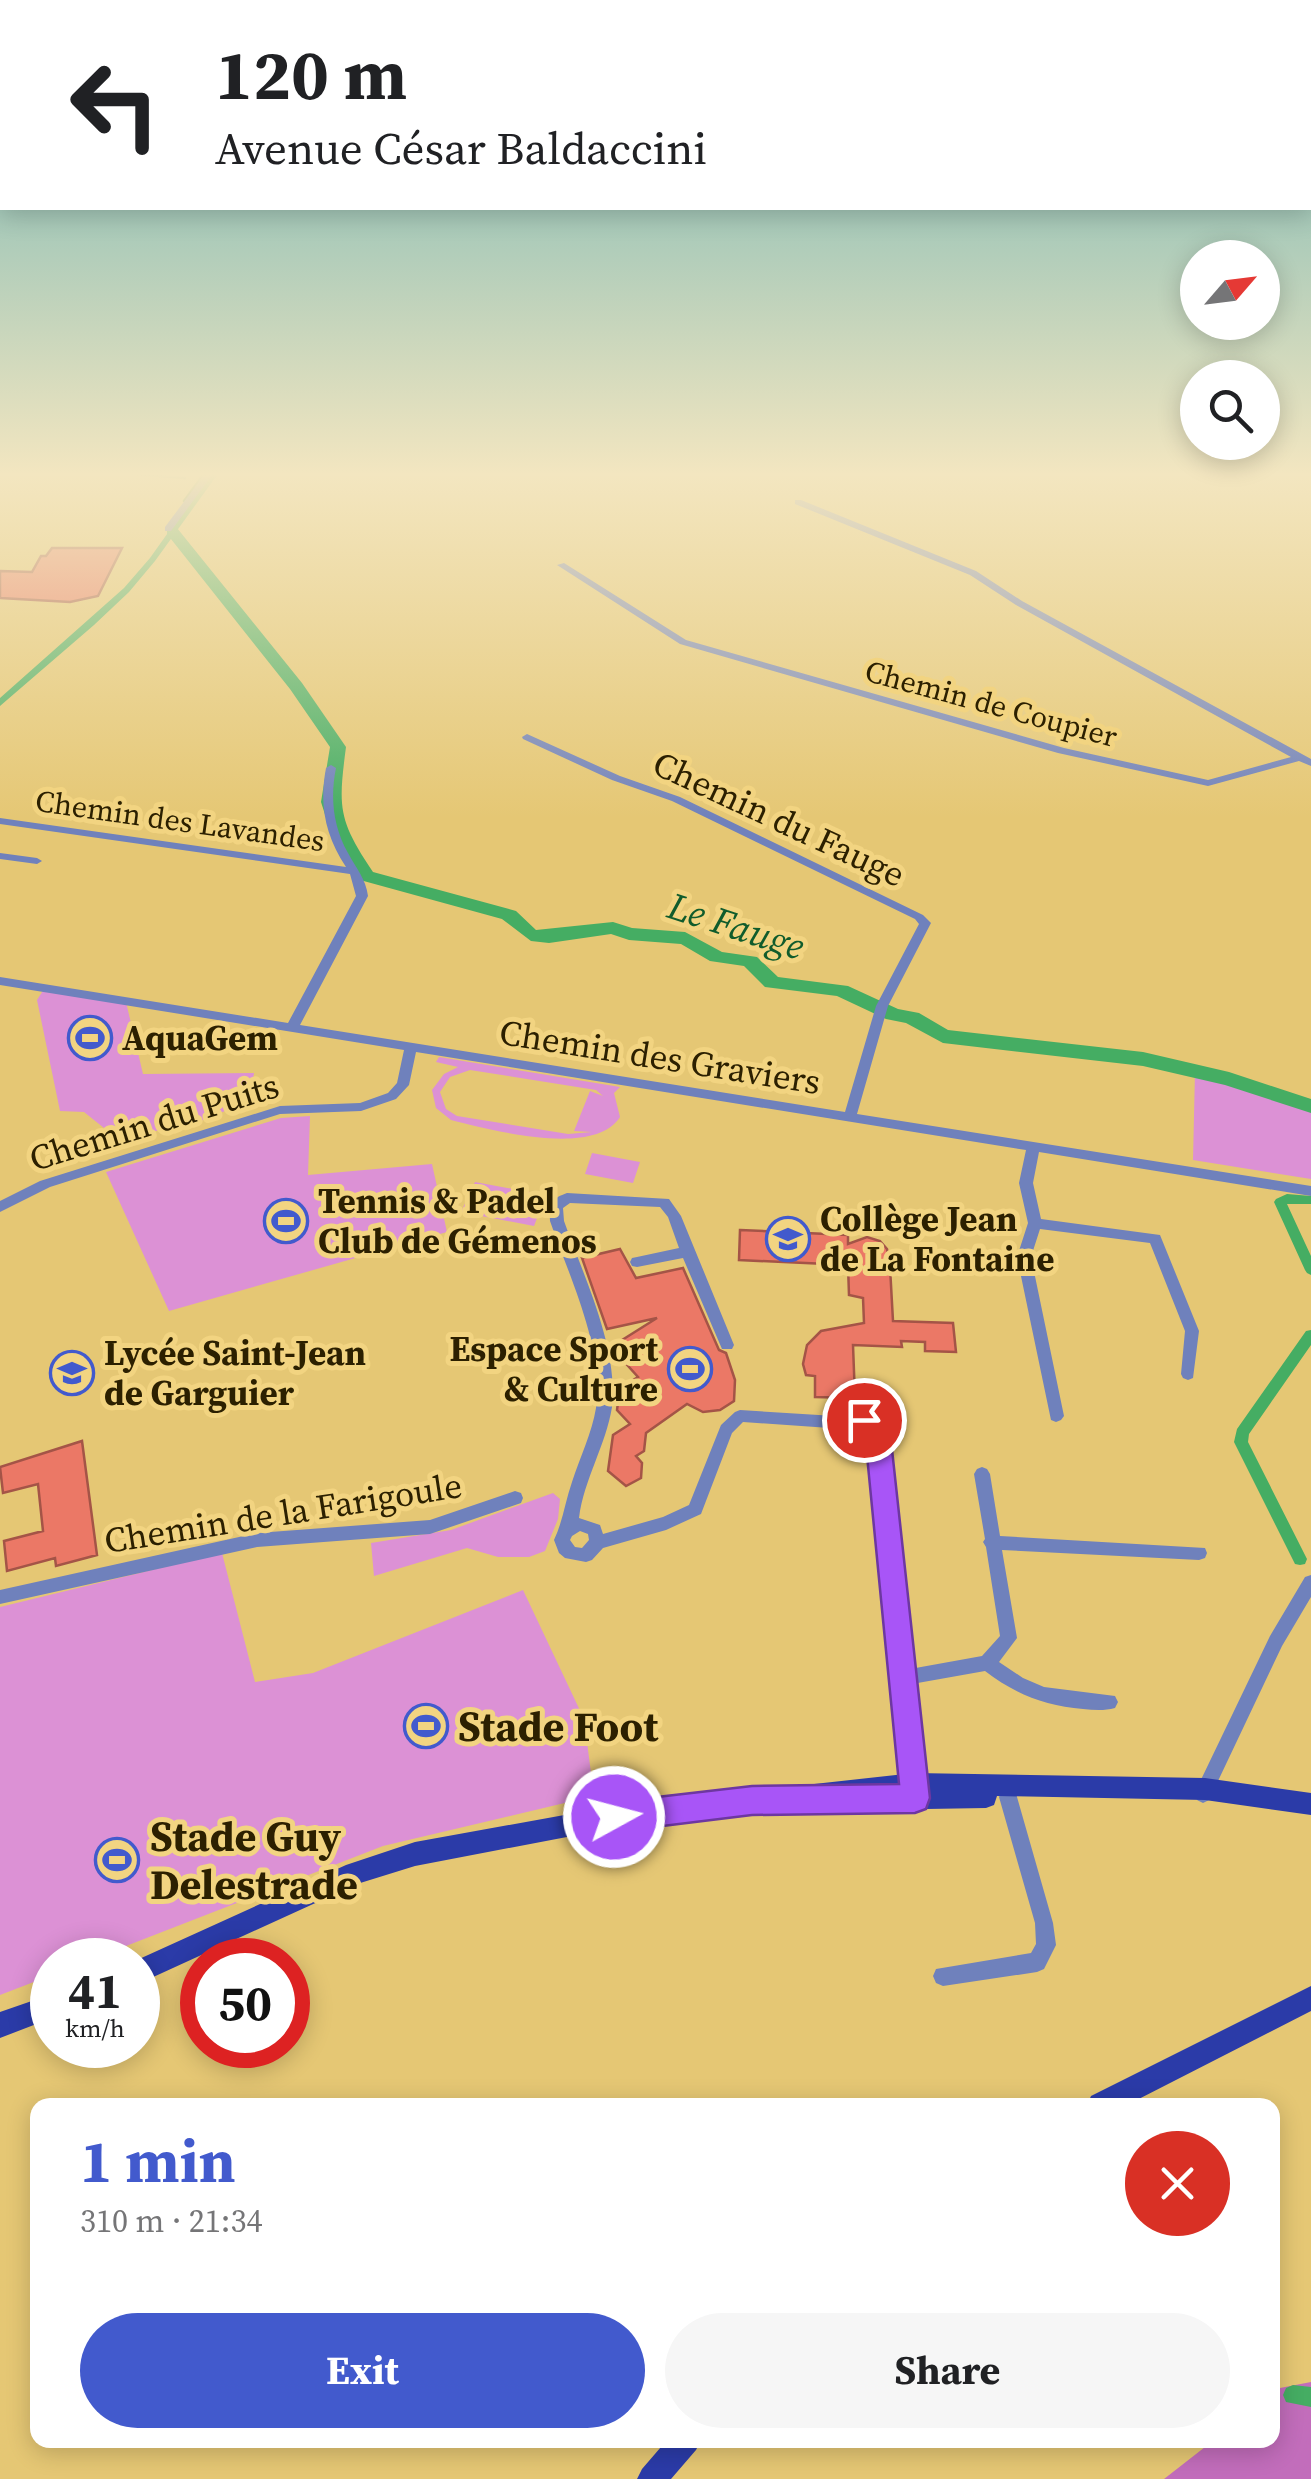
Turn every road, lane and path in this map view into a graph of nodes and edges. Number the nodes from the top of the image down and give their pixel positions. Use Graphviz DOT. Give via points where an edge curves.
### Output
graph roads {
  1 [pos="595,587"];
  2 [pos="993,587"];
  3 [pos="527,737"];
  4 [pos="1306,760"];
  5 [pos="331,768"];
  6 [pos="0,821"];
  7 [pos="0,856"];
  8 [pos="37,860"];
  9 [pos="354,871"];
  10 [pos="0,981"];
  11 [pos="293,1026"];
  12 [pos="410,1046"];
  13 [pos="850,1116"];
  14 [pos="1032,1147"];
  15 [pos="1311,1191"];
  16 [pos="0,1208"];
  17 [pos="1035,1223"];
  18 [pos="687,1252"];
  19 [pos="637,1262"];
  20 [pos="726,1345"];
  21 [pos="1188,1374"];
  22 [pos="1056,1416"];
  23 [pos="982,1474"];
  24 [pos="516,1498"];
  25 [pos="570,1527"];
  26 [pos="598,1542"];
  27 [pos="991,1542"];
  28 [pos="1200,1552"];
  29 [pos="1311,1582"];
  30 [pos="0,1597"];
  31 [pos="988,1663"];
  32 [pos="902,1678"];
  33 [pos="1109,1702"];
  34 [pos="914,1791"];
  35 [pos="1203,1794"];
  36 [pos="1008,1797"];
  37 [pos="1311,1804"];
  38 [pos="160,1962"];
  39 [pos="944,1976"];
  40 [pos="1311,1998"];
  41 [pos="30,2010"];
  42 [pos="30,2013"];
  43 [pos="0,2018"];
  44 [pos="0,2025"];
  45 [pos="1114,2098"];
  46 [pos="679,2448"];
  47 [pos="652,2479"];
  1 -- 4 [label="street, Chemin de Coupier" via="683,642 1056,749 1208,782"];
  2 -- 4 [label="street"];
  3 -- 13 [label="street, Chemin du Fauge" via="676,799 920,917 925,923 881,1009"];
  5 -- 9 [label="street" via="325,803"];
  6 -- 9 [label="street, Chemin des Lavandes"];
  7 -- 8 [label="street, Chemin des Lavandes"];
  9 -- 11 [label="street" via="362,896"];
  10 -- 11 [label="street, Chemin des Graviers"];
  11 -- 12 [label="street, Chemin des Graviers"];
  12 -- 13 [label="street, Chemin des Graviers"];
  12 -- 16 [label="street, Chemin du Puits" via="403,1085 378,1103 280,1110 45,1184"];
  13 -- 14 [label="street, Chemin des Graviers"];
  14 -- 15 [label="street, Chemin des Graviers"];
  14 -- 17 [label="street" via="1026,1183"];
  17 -- 21 [label="street" via="1155,1239 1192,1331"];
  17 -- 22 [label="street" via="1024,1257"];
  18 -- 19 [label="street"];
  18 -- 20 [label="street"];
  18 -- 25 [label="street" via="664,1202 567,1198 556,1206 608,1381"];
  23 -- 27 [label="street"];
  24 -- 30 [label="street, Chemin de la Farigoule" via="430,1526 256,1540"];
  25 -- 26 [label="street" via="590,1526"];
  25 -- 26 [label="street" via="562,1540 573,1555 591,1552"];
  26 -- 32 [label="street" via="695,1508 726,1429 740,1416 853,1423 850,1433 859,1441 877,1434"];
  27 -- 28 [label="street"];
  27 -- 31 [label="street" via="1008,1638"];
  29 -- 35 [label="street"];
  31 -- 32 [label="street"];
  31 -- 33 [label="street" via="1019,1688 1060,1701"];
  32 -- 34 [label="street"];
  34 -- 35 [label="main road"];
  34 -- 36 [label="main road"];
  34 -- 38 [label="main road" via="752,1800 595,1820 416,1854 335,1880"];
  35 -- 36 [label="main road"];
  35 -- 37 [label="main road"];
  36 -- 39 [label="street" via="1046,1945 1037,1962"];
  40 -- 45 [label="main road"];
  41 -- 43 [label="main road"];
  42 -- 44 [label="main road"];
  46 -- 47 [label="main road"];
}
